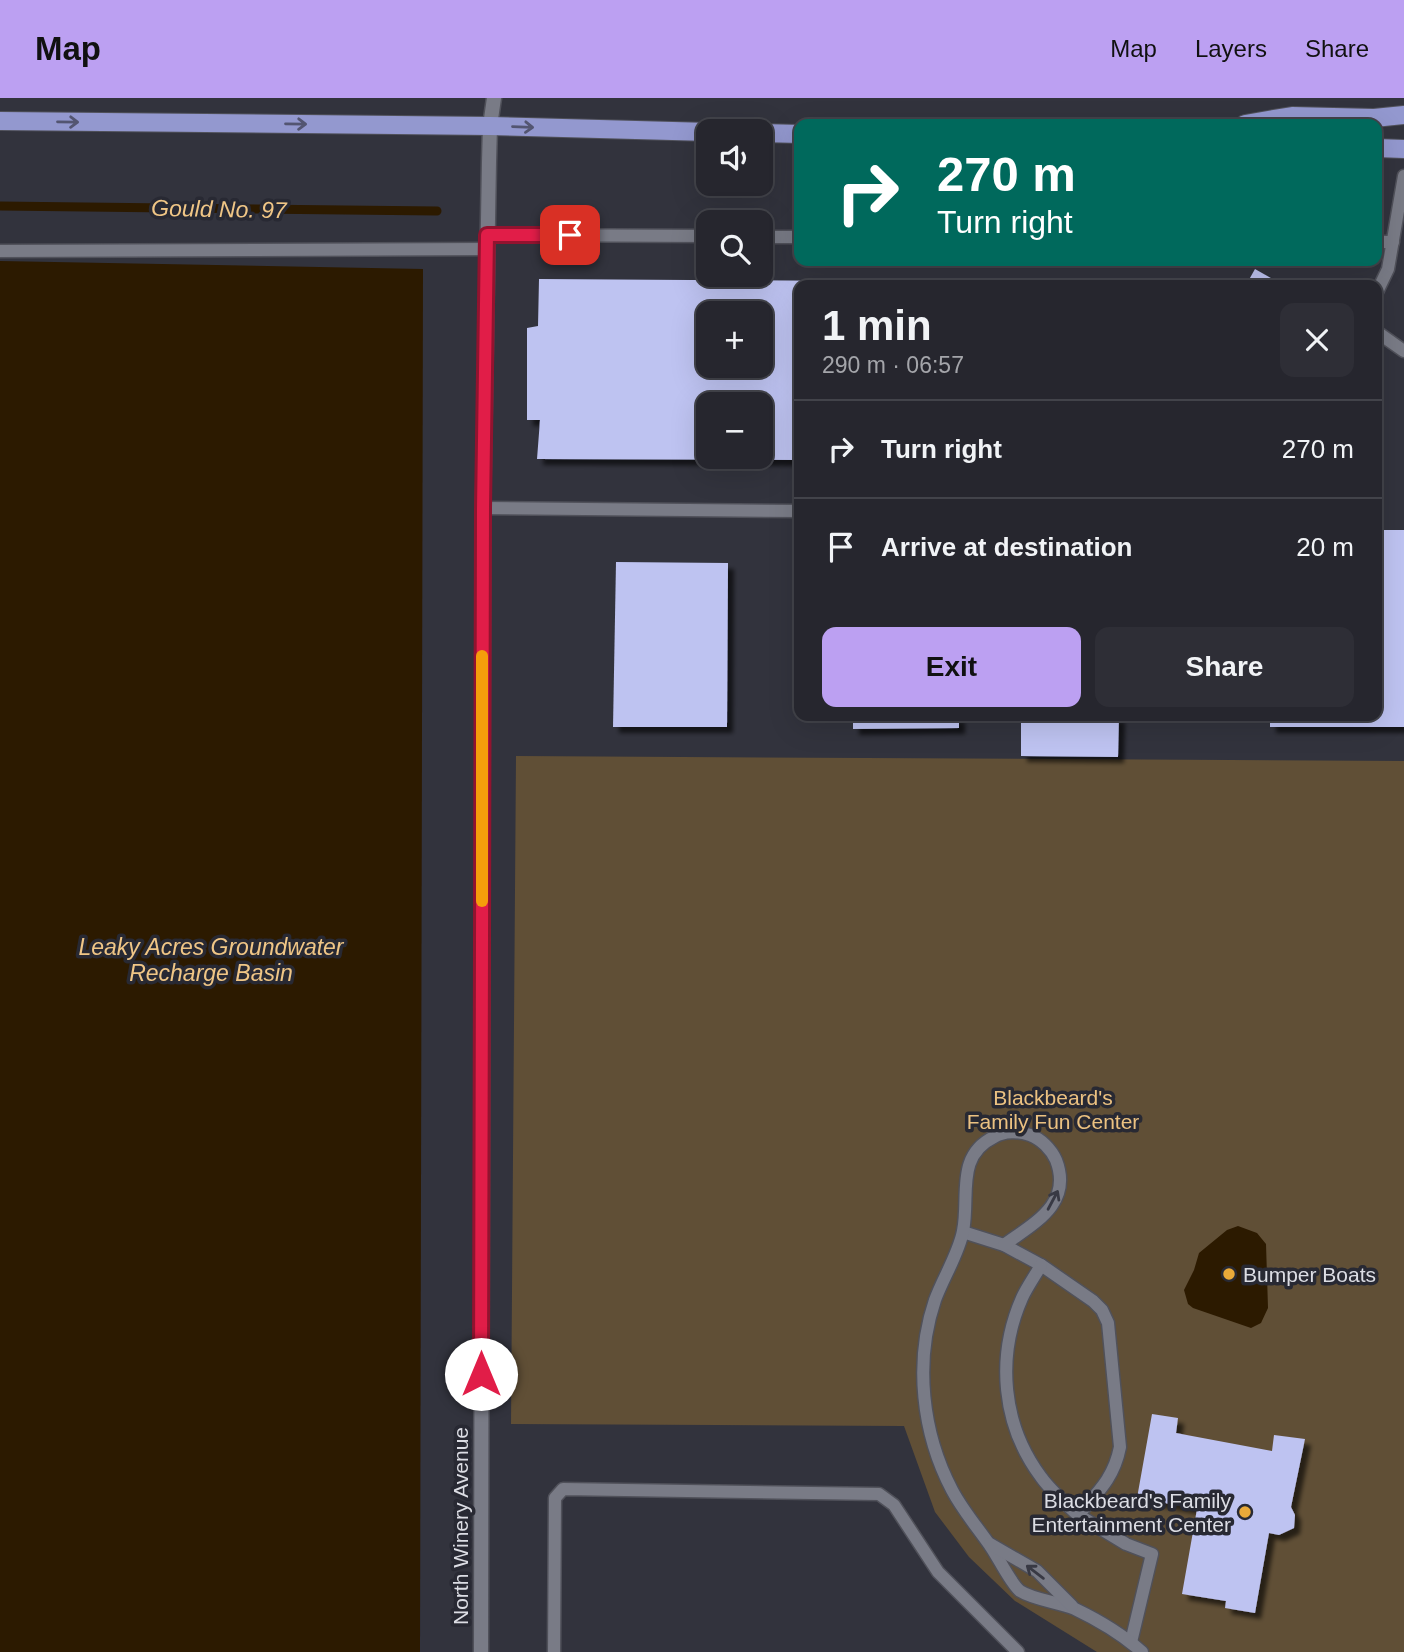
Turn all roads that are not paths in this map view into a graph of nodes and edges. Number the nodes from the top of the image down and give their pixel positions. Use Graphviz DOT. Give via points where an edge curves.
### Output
graph roads {
  1 [pos="494,98"];
  2 [pos="1404,115"];
  3 [pos="1274,119"];
  4 [pos="0,121"];
  5 [pos="490,126"];
  6 [pos="696,131"];
  7 [pos="773,133"];
  8 [pos="794,134"];
  9 [pos="1382,148"];
  10 [pos="1404,149"];
  11 [pos="1404,176"];
  12 [pos="696,236"];
  13 [pos="773,237"];
  14 [pos="794,237"];
  15 [pos="487,242"];
  16 [pos="1382,242"];
  17 [pos="1393,242"];
  18 [pos="0,251"];
  19 [pos="1382,282"];
  20 [pos="1382,336"];
  21 [pos="1404,351"];
  22 [pos="483,508"];
  23 [pos="794,511"];
  24 [pos="963,1232"];
  25 [pos="1004,1245"];
  26 [pos="1041,1265"];
  27 [pos="1078,1515"];
  28 [pos="988,1543"];
  29 [pos="1075,1609"];
  30 [pos="1131,1642"];
  31 [pos="481,1652"];
  32 [pos="554,1652"];
  33 [pos="1018,1652"];
  34 [pos="1142,1652"];
  1 -- 5 [label="street, North Winery Avenue"];
  2 -- 3 [label="main road"];
  4 -- 5 [label="main road, one-way"];
  5 -- 6 [label="main road, one-way"];
  5 -- 15 [label="street, North Winery Avenue"];
  7 -- 8 [label="main road"];
  9 -- 10 [label="main road"];
  11 -- 17 [label="lane"];
  12 -- 15 [label="lane"];
  13 -- 14 [label="lane"];
  15 -- 18 [label="lane"];
  15 -- 22 [label="street, North Winery Avenue"];
  16 -- 17 [label="lane"];
  17 -- 19 [label="lane"];
  20 -- 21 [label="lane"];
  22 -- 23 [label="lane"];
  22 -- 31 [label="street, North Winery Avenue"];
  24 -- 25 [label="lane"];
  25 -- 24 [label="lane, one-way" via="1044,1215 1060,1187 1054,1155 1030,1135 999,1134 974,1152 965,1180"];
  24 -- 28 [label="lane" via="934,1302 924,1393 937,1456 962,1509"];
  25 -- 26 [label="lane"];
  26 -- 27 [label="lane" via="1022,1297 1012,1329 1005,1377 1007,1401 1029,1459"];
  26 -- 27 [label="lane" via="1093,1301 1108,1323 1120,1447 1109,1479"];
  27 -- 30 [label="lane" via="1152,1554"];
  29 -- 28 [label="lane, one-way" via="1037,1571"];
  28 -- 29 [label="lane" via="1019,1590"];
  29 -- 30 [label="lane"];
  30 -- 34 [label="lane"];
  32 -- 33 [label="lane" via="555,1498 563,1489 879,1494 894,1505 938,1572"];
}
